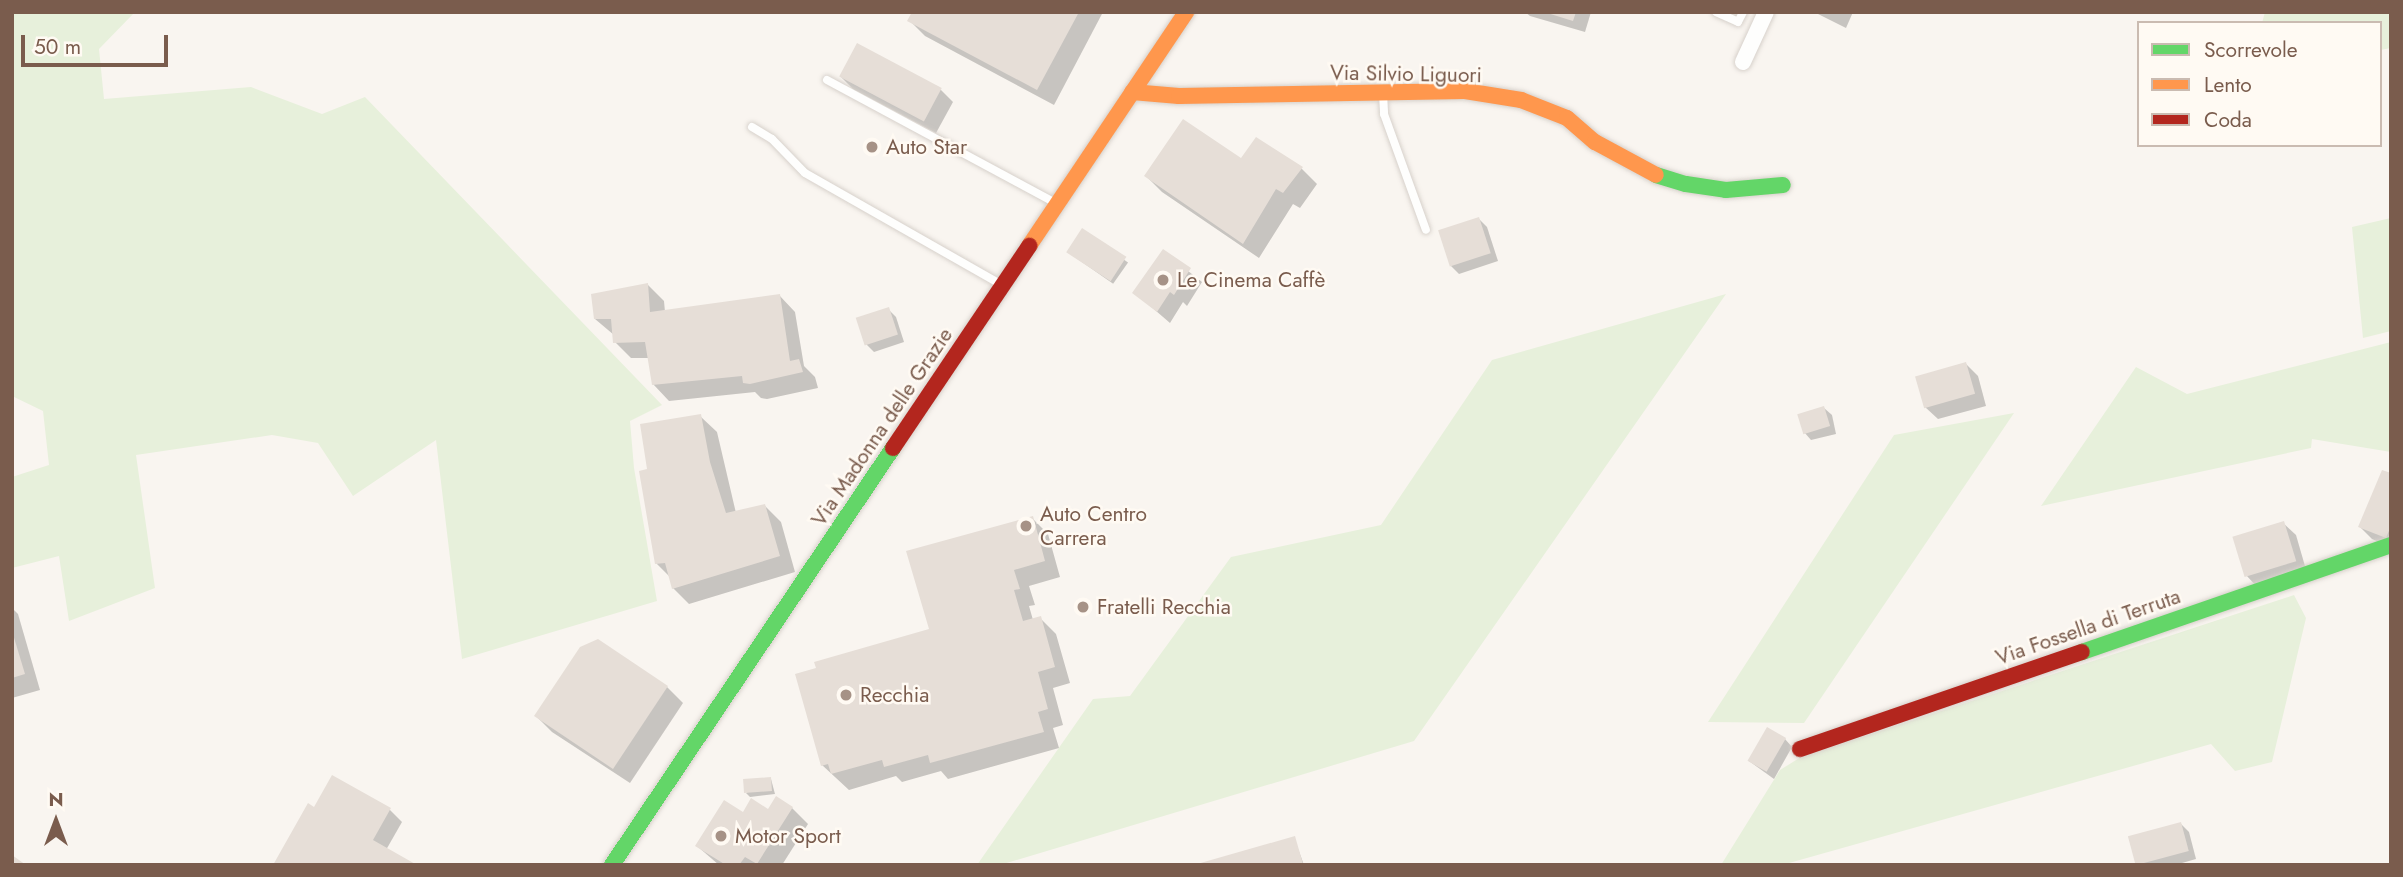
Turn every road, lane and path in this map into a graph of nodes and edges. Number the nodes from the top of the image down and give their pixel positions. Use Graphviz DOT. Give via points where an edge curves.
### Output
graph roads {
  1 [pos="1186,12"];
  2 [pos="1716,12"];
  3 [pos="1743,12"];
  4 [pos="1766,12"];
  5 [pos="1742,62"];
  6 [pos="827,80"];
  7 [pos="1132,92"];
  8 [pos="1383,93"];
  9 [pos="752,127"];
  10 [pos="1783,185"];
  11 [pos="1057,203"];
  12 [pos="1426,230"];
  13 [pos="1002,285"];
  14 [pos="2391,545"];
  15 [pos="1800,749"];
  16 [pos="612,865"];
  1 -- 7 [label="street, Via Madonna delle Grazie"];
  2 -- 3 [label="lane" via="1738,22"];
  4 -- 5 [label="street"];
  6 -- 11 [label="lane"];
  7 -- 8 [label="street, Via Silvio Liguori" via="1179,96"];
  7 -- 11 [label="street, Via Madonna delle Grazie"];
  8 -- 10 [label="street, Via Silvio Liguori" via="1465,91 1521,100 1567,118 1595,142 1645,171 1726,190"];
  8 -- 12 [label="lane" via="1384,114"];
  9 -- 13 [label="lane" via="772,138 804,173"];
  11 -- 13 [label="street, Via Madonna delle Grazie"];
  13 -- 16 [label="street, Via Madonna delle Grazie"];
  14 -- 15 [label="street, Via Fossella di Terruta"];
}
